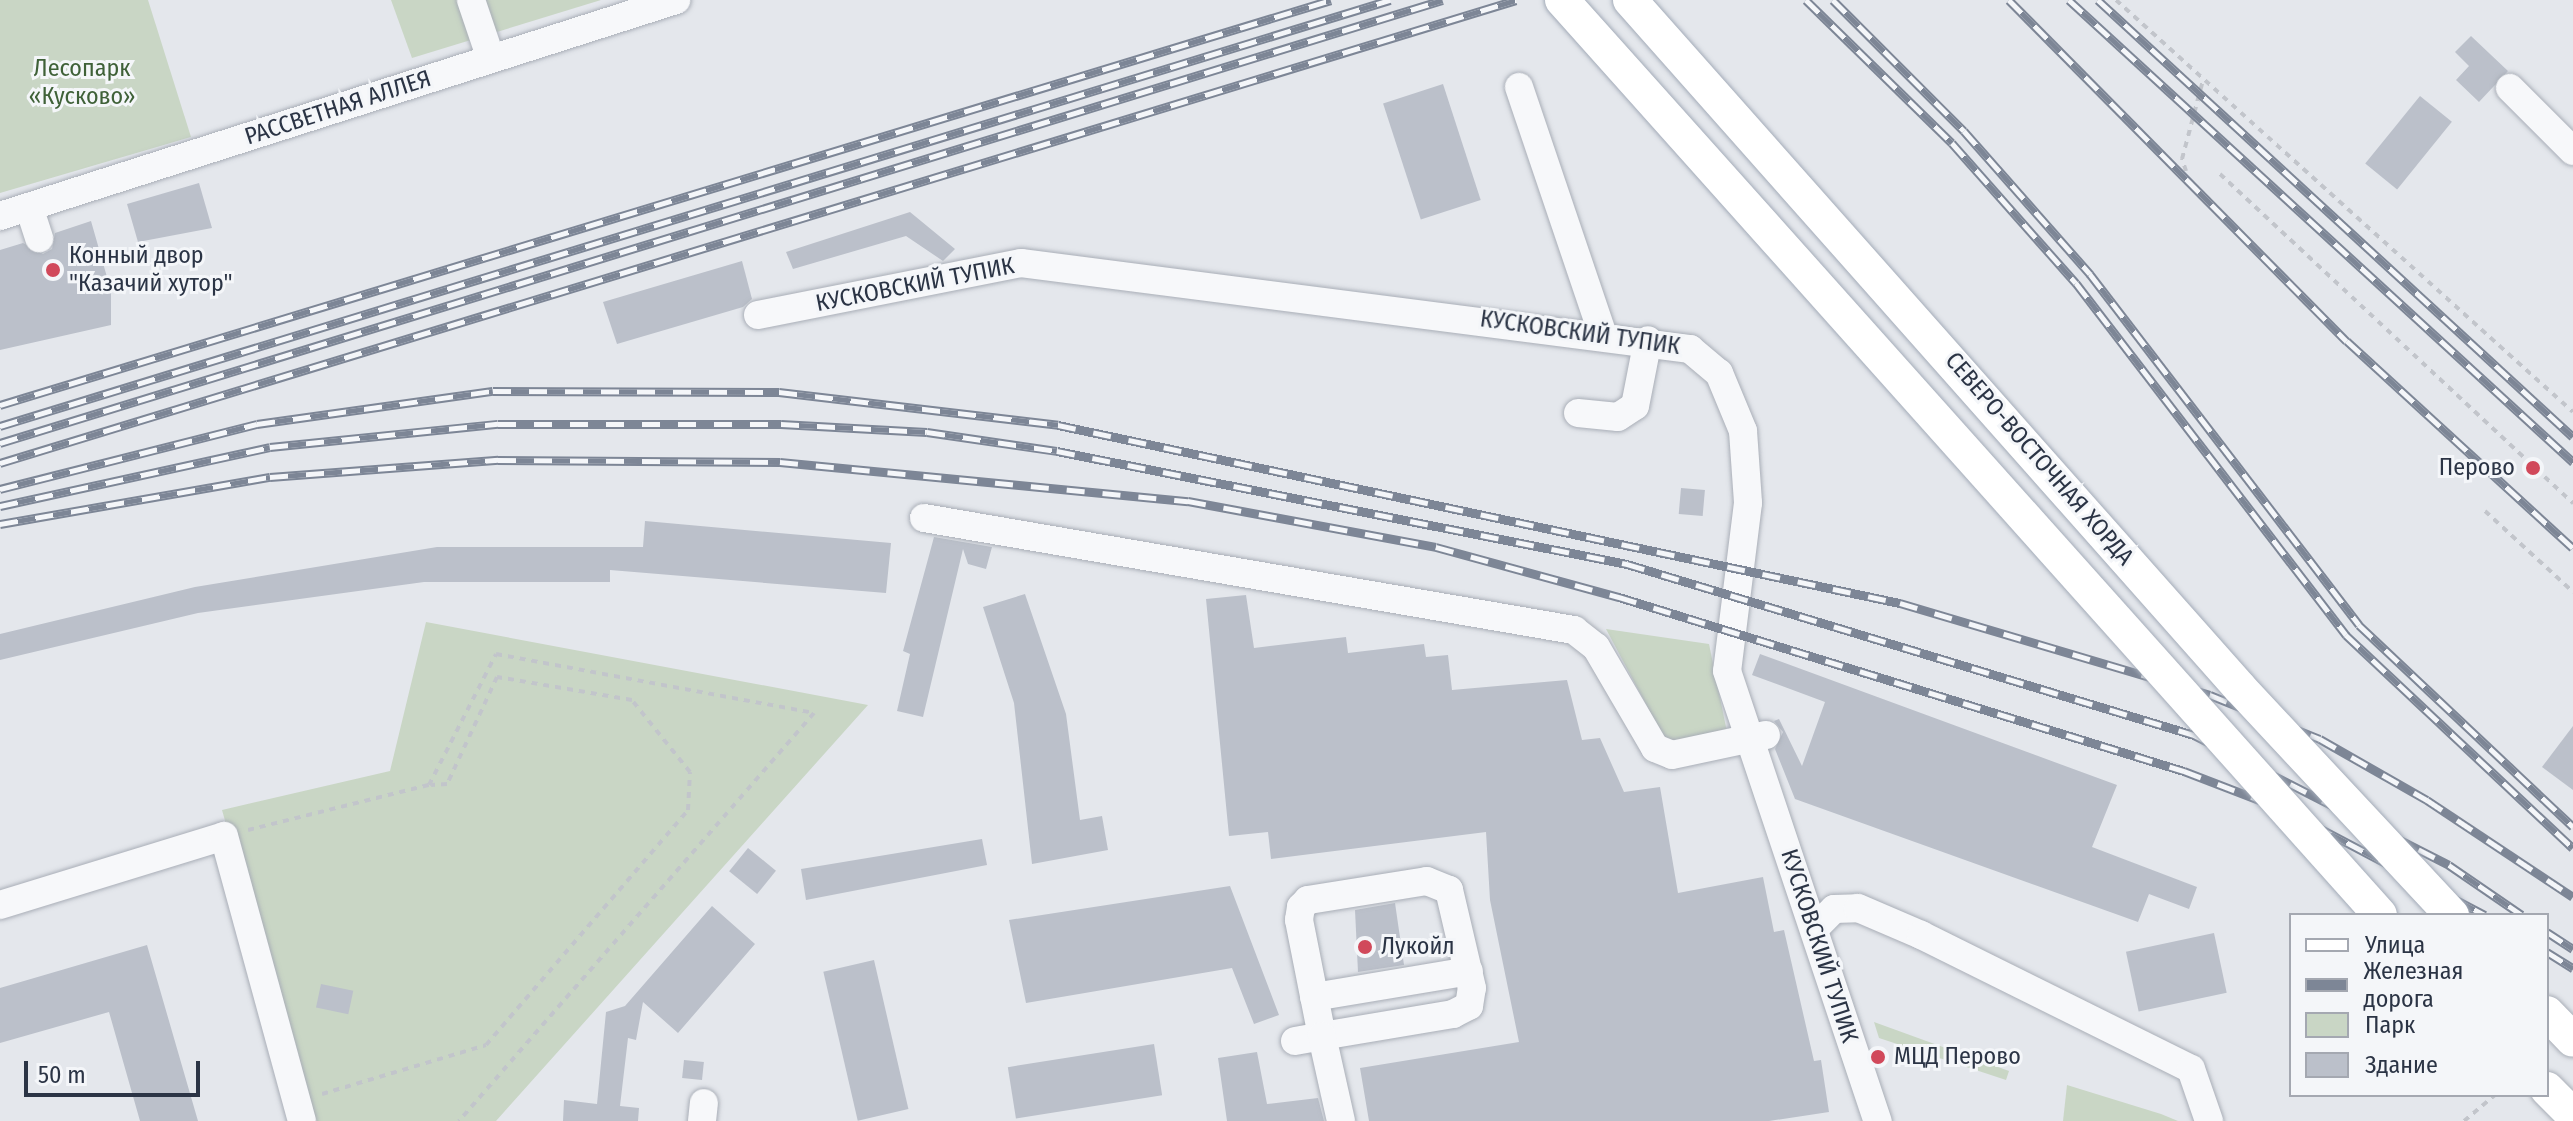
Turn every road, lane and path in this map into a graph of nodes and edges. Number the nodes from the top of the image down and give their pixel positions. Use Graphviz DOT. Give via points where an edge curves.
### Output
graph roads {
  1 [pos="471,0"];
  2 [pos="676,0"];
  3 [pos="1562,0"];
  4 [pos="1630,0"];
  5 [pos="2116,0"];
  6 [pos="491,59"];
  7 [pos="2203,80"];
  8 [pos="1519,87"];
  9 [pos="2510,88"];
  10 [pos="2573,151"];
  11 [pos="2186,171"];
  12 [pos="2220,174"];
  13 [pos="29,207"];
  14 [pos="0,216"];
  15 [pos="39,238"];
  16 [pos="758,315"];
  17 [pos="1603,335"];
  18 [pos="1648,340"];
  19 [pos="2573,412"];
  20 [pos="1578,413"];
  21 [pos="2573,503"];
  22 [pos="2485,511"];
  23 [pos="924,518"];
  24 [pos="2573,592"];
  25 [pos="1758,738"];
  26 [pos="429,785"];
  27 [pos="224,836"];
  28 [pos="0,905"];
  29 [pos="2378,913"];
  30 [pos="2450,913"];
  31 [pos="1815,928"];
  32 [pos="1469,971"];
  33 [pos="2549,1015"];
  34 [pos="1308,1023"];
  35 [pos="2573,1040"];
  36 [pos="2549,1091"];
  37 [pos="2493,1097"];
  38 [pos="299,1111"];
  39 [pos="2573,1115"];
  40 [pos="459,1121"];
  41 [pos="1341,1121"];
  42 [pos="1878,1121"];
  43 [pos="2209,1121"];
  44 [pos="2464,1121"];
  1 -- 6 [label="street"];
  2 -- 6 [label="street, РАССВЕТНАЯ АЛЛЕЯ"];
  3 -- 29 [label="main road, СЕВЕРО-ВОСТОЧНАЯ ХОРДА, bridge"];
  4 -- 30 [label="main road, СЕВЕРО-ВОСТОЧНАЯ ХОРДА, bridge" via="2251,700"];
  5 -- 7 [label="path"];
  6 -- 13 [label="street, РАССВЕТНАЯ АЛЛЕЯ"];
  7 -- 11 [label="path" via="2182,159"];
  7 -- 19 [label="path"];
  8 -- 17 [label="street"];
  9 -- 10 [label="street"];
  12 -- 21 [label="path"];
  13 -- 14 [label="street, РАССВЕТНАЯ АЛЛЕЯ"];
  13 -- 15 [label="street"];
  16 -- 17 [label="street, КУСКОВСКИЙ ТУПИК" via="1021,263"];
  17 -- 18 [label="street, КУСКОВСКИЙ ТУПИК"];
  18 -- 20 [label="street" via="1635,406 1618,417"];
  18 -- 25 [label="street, КУСКОВСКИЙ ТУПИК" via="1690,349 1719,373 1743,431 1748,503 1727,671"];
  22 -- 24 [label="path"];
  23 -- 25 [label="street" via="1574,630 1596,647 1655,748 1672,755"];
  25 -- 31 [label="street, КУСКОВСКИЙ ТУПИК" via="1783,868"];
  26 -- 27 [label="path"];
  26 -- 38 [label="path" via="447,784 497,677 632,700 690,772 688,810 486,1045"];
  26 -- 40 [label="path" via="496,654 814,713"];
  27 -- 28 [label="street"];
  27 -- 38 [label="street"];
  31 -- 42 [label="street, КУСКОВСКИЙ ТУПИК"];
  31 -- 43 [label="street" via="1834,909 1858,908 1921,935 2191,1069"];
  32 -- 34 [label="street"];
  32 -- 34 [label="street" via="1471,1001 1459,1013"];
  32 -- 34 [label="street" via="1456,904 1442,885 1427,881 1308,900 1299,916"];
  33 -- 35 [label="main road"];
  34 -- 41 [label="street"];
  36 -- 39 [label="main road"];
  37 -- 44 [label="path"];
}
